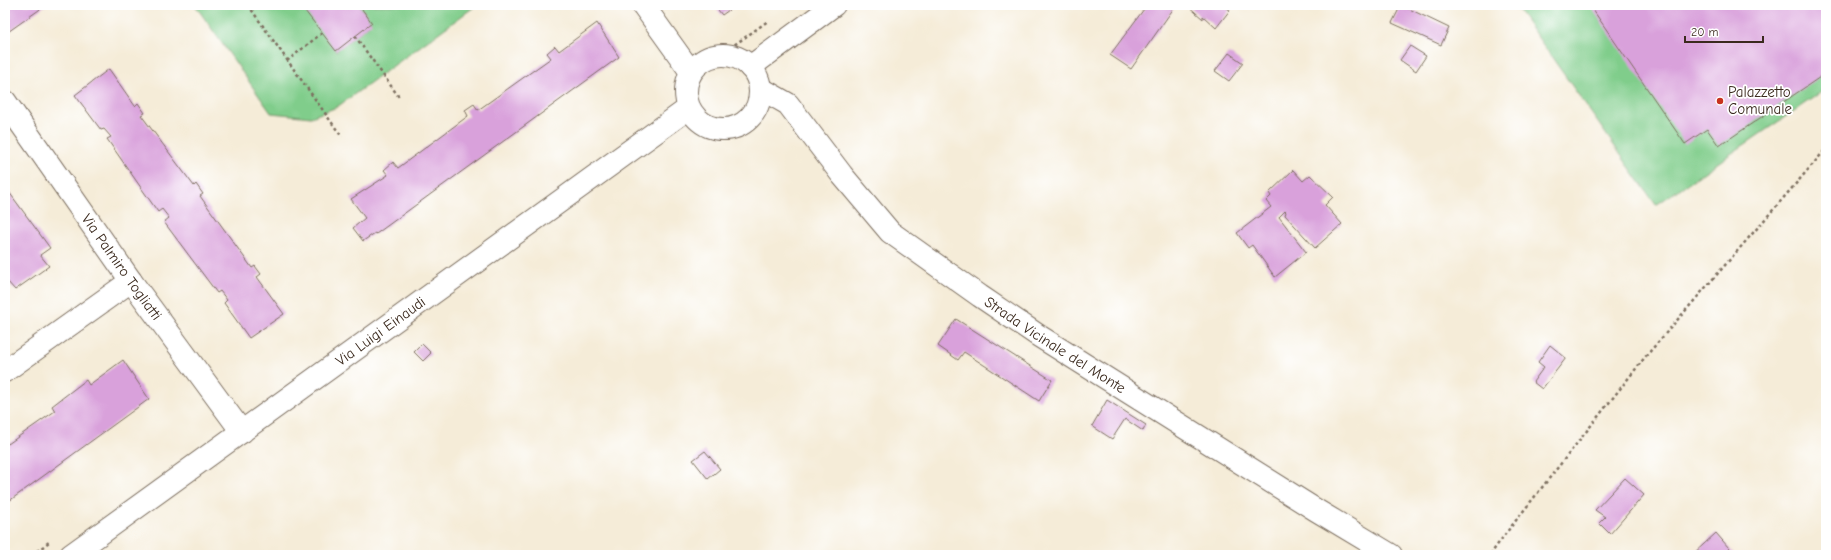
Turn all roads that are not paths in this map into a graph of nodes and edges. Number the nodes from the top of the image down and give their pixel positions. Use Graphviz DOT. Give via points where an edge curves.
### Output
graph roads {
  1 [pos="643,5"];
  2 [pos="834,5"];
  3 [pos="750,67"];
  4 [pos="692,72"];
  5 [pos="760,88"];
  6 [pos="5,101"];
  7 [pos="689,108"];
  8 [pos="131,281"];
  9 [pos="5,371"];
  10 [pos="242,432"];
  11 [pos="71,555"];
  12 [pos="1391,555"];
  1 -- 4 [label="street"];
  2 -- 3 [label="street"];
  3 -- 4 [label="street" via="742,60 720,55 708,58"];
  3 -- 5 [label="street"];
  4 -- 7 [label="street" via="686,90"];
  5 -- 7 [label="street" via="759,101 753,113 733,128 720,129 708,126"];
  5 -- 12 [label="street, Strada Vicinale del Monte" via="788,104 842,175 890,232 1039,336"];
  6 -- 8 [label="street, Via Palmiro Togliatti"];
  7 -- 10 [label="street, Via Luigi Einaudi"];
  8 -- 9 [label="street"];
  8 -- 10 [label="street, Via Palmiro Togliatti"];
  10 -- 11 [label="street, Via Luigi Einaudi"];
}
